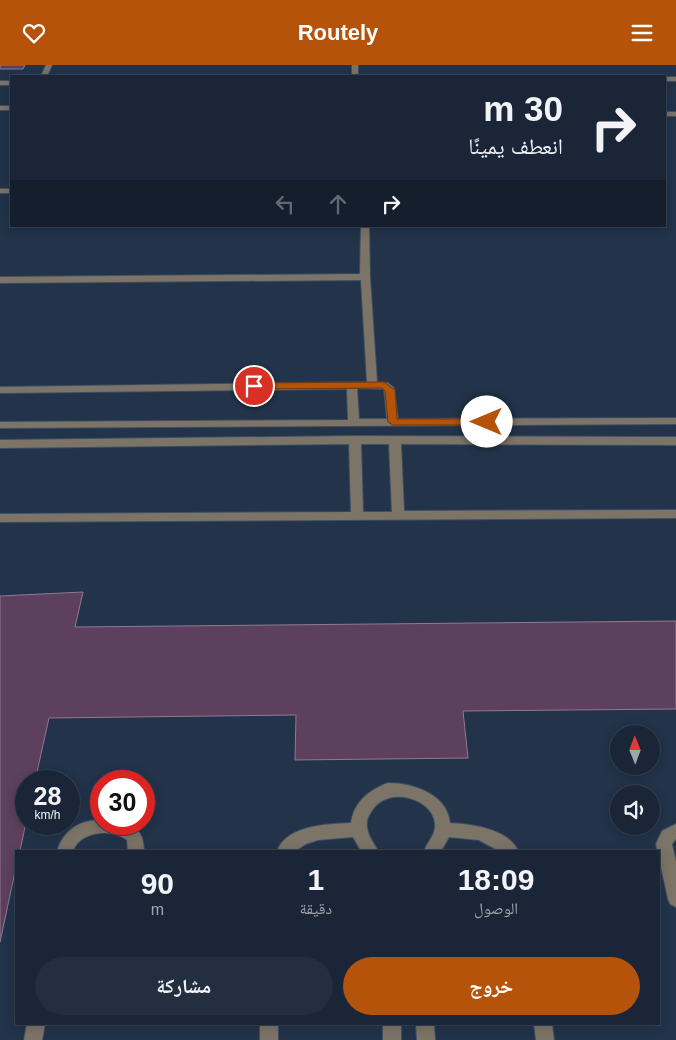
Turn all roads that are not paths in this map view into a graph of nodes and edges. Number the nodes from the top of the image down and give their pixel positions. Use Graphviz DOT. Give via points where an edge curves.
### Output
graph roads {
  1 [pos="365,227"];
  2 [pos="365,277"];
  3 [pos="0,280"];
  4 [pos="352,385"];
  5 [pos="372,385"];
  6 [pos="0,390"];
  7 [pos="676,421"];
  8 [pos="354,422"];
  9 [pos="393,422"];
  10 [pos="0,425"];
  11 [pos="355,440"];
  12 [pos="395,441"];
  13 [pos="676,441"];
  14 [pos="0,444"];
  15 [pos="398,514"];
  16 [pos="676,514"];
  17 [pos="357,515"];
  18 [pos="0,518"];
  19 [pos="358,830"];
  20 [pos="443,830"];
  21 [pos="676,831"];
  22 [pos="65,850"];
  23 [pos="136,850"];
  24 [pos="286,850"];
  25 [pos="369,850"];
  26 [pos="433,850"];
  27 [pos="509,850"];
  28 [pos="676,899"];
  29 [pos="36,1025"];
  30 [pos="269,1025"];
  31 [pos="392,1025"];
  32 [pos="425,1025"];
  33 [pos="543,1025"];
  34 [pos="33,1040"];
  35 [pos="269,1040"];
  36 [pos="392,1040"];
  37 [pos="426,1040"];
  38 [pos="545,1040"];
  1 -- 2 [label="street"];
  2 -- 3 [label="street"];
  2 -- 5 [label="street"];
  4 -- 5 [label="street"];
  4 -- 6 [label="street"];
  4 -- 8 [label="street"];
  5 -- 9 [label="street" via="389,388"];
  7 -- 9 [label="street"];
  8 -- 9 [label="street"];
  8 -- 10 [label="street"];
  11 -- 12 [label="street"];
  11 -- 14 [label="street"];
  11 -- 17 [label="street"];
  12 -- 13 [label="street"];
  12 -- 15 [label="street"];
  15 -- 16 [label="street"];
  15 -- 17 [label="street"];
  17 -- 18 [label="street"];
  19 -- 20 [label="street" via="359,818 370,799 392,789 405,789 428,799 437,808"];
  19 -- 24 [label="street" via="314,833 301,838"];
  19 -- 25 [label="street"];
  20 -- 26 [label="street"];
  20 -- 27 [label="street" via="479,832"];
  21 -- 28 [label="street" via="668,835 664,844"];
  22 -- 23 [label="street" via="76,834 94,828 127,830 135,837"];
  29 -- 34 [label="street"];
  30 -- 35 [label="street"];
  31 -- 36 [label="street"];
  32 -- 37 [label="street"];
  33 -- 38 [label="street"];
}
